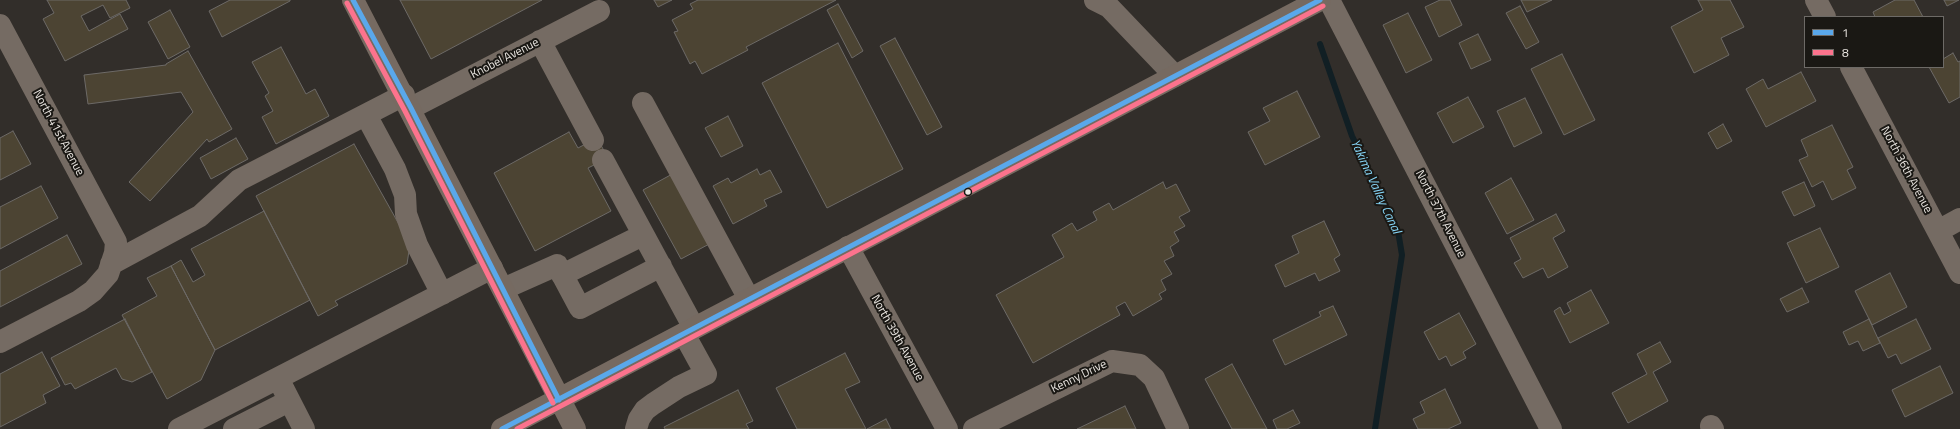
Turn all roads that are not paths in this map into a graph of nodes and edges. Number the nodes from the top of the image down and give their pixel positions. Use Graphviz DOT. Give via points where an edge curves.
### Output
graph roads {
  1 [pos="354,0"];
  2 [pos="1095,0"];
  3 [pos="1320,0"];
  4 [pos="1329,0"];
  5 [pos="1816,0"];
  6 [pos="599,11"];
  7 [pos="1824,16"];
  8 [pos="0,25"];
  9 [pos="540,41"];
  10 [pos="1852,68"];
  11 [pos="1175,76"];
  12 [pos="407,102"];
  13 [pos="643,103"];
  14 [pos="366,115"];
  15 [pos="593,140"];
  16 [pos="604,160"];
  17 [pos="1960,219"];
  18 [pos="1938,231"];
  19 [pos="644,234"];
  20 [pos="848,246"];
  21 [pos="111,264"];
  22 [pos="661,266"];
  23 [pos="492,268"];
  24 [pos="1960,273"];
  25 [pos="562,275"];
  26 [pos="503,289"];
  27 [pos="442,294"];
  28 [pos="749,299"];
  29 [pos="689,331"];
  30 [pos="0,342"];
  31 [pos="278,378"];
  32 [pos="559,400"];
  33 [pos="289,401"];
  34 [pos="178,429"];
  35 [pos="234,429"];
  36 [pos="304,429"];
  37 [pos="502,429"];
  38 [pos="575,429"];
  39 [pos="636,429"];
  40 [pos="947,429"];
  41 [pos="974,429"];
  42 [pos="1178,429"];
  43 [pos="1551,429"];
  1 -- 12 [label="main road"];
  2 -- 11 [label="street" via="1109,7"];
  3 -- 11 [label="main road"];
  4 -- 43 [label="street, North 37th Avenue"];
  5 -- 7 [label="street"];
  6 -- 9 [label="street, Knobel Avenue"];
  8 -- 21 [label="street, North 41st Avenue" via="116,242"];
  9 -- 12 [label="street, Knobel Avenue"];
  9 -- 15 [label="street"];
  10 -- 18 [label="street, North 36th Avenue"];
  11 -- 20 [label="main road"];
  12 -- 14 [label="street, Knobel Avenue"];
  12 -- 23 [label="main road"];
  13 -- 28 [label="street"];
  14 -- 21 [label="street, Knobel Avenue" via="239,180 200,216"];
  14 -- 27 [label="street" via="395,169 405,195 406,214 417,245"];
  16 -- 19 [label="street"];
  17 -- 18 [label="street"];
  18 -- 24 [label="street, North 36th Avenue"];
  19 -- 22 [label="street"];
  19 -- 25 [label="street"];
  20 -- 28 [label="main road"];
  20 -- 40 [label="street, North 39th Avenue"];
  21 -- 30 [label="street" via="104,280 79,301"];
  22 -- 25 [label="street" via="580,308"];
  22 -- 29 [label="street"];
  23 -- 26 [label="main road"];
  23 -- 27 [label="street"];
  25 -- 26 [label="street" via="557,265"];
  26 -- 32 [label="main road"];
  27 -- 31 [label="street"];
  28 -- 29 [label="main road"];
  29 -- 32 [label="main road"];
  29 -- 39 [label="street" via="706,374 679,387 644,410"];
  31 -- 33 [label="street"];
  31 -- 34 [label="street"];
  32 -- 37 [label="main road"];
  32 -- 38 [label="main road"];
  33 -- 35 [label="street"];
  33 -- 36 [label="street"];
  41 -- 42 [label="street, Kenny Drive" via="1112,361 1140,365 1154,378"];
}
